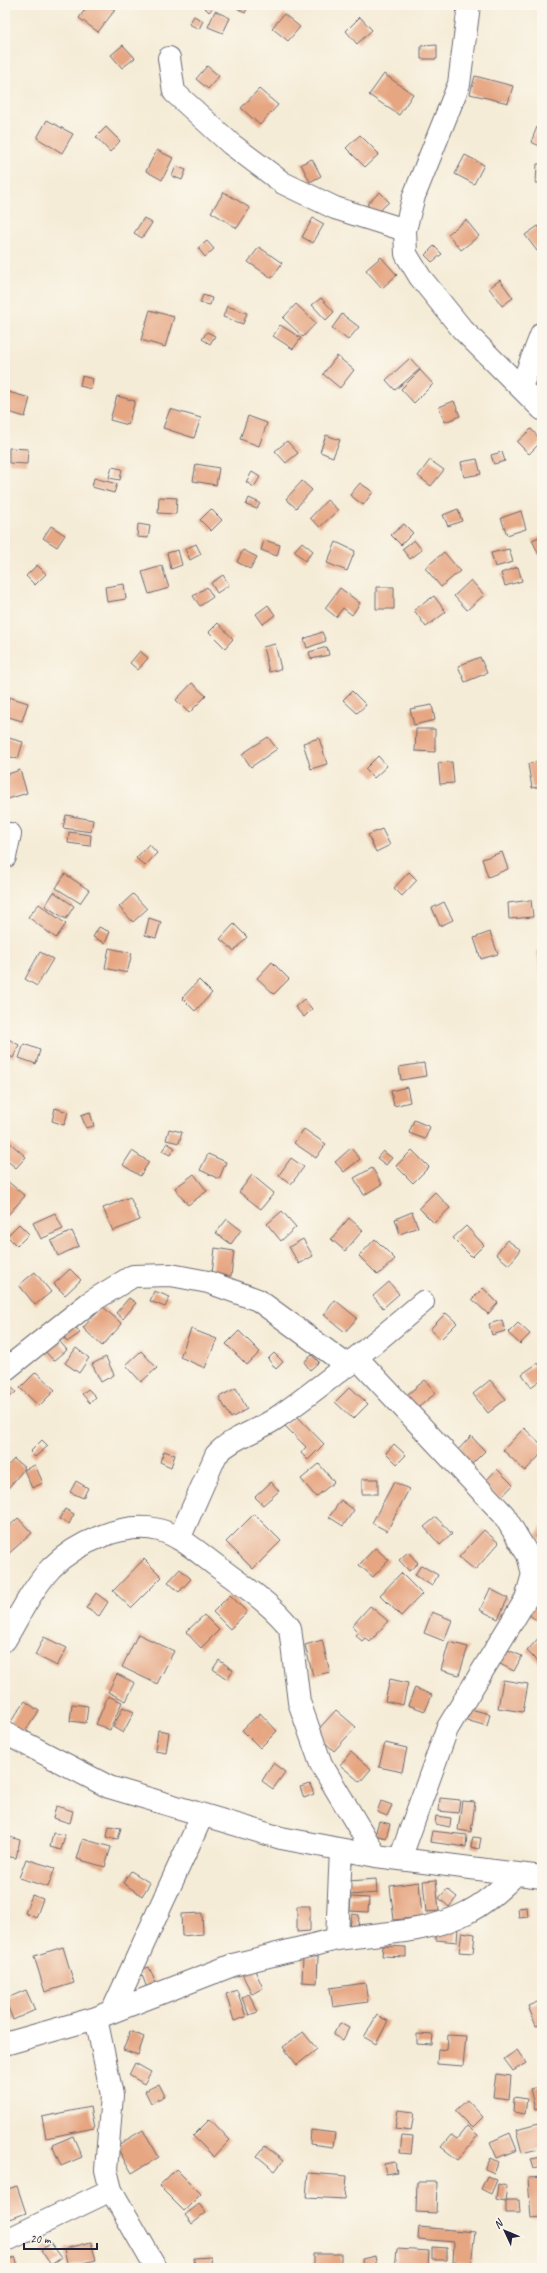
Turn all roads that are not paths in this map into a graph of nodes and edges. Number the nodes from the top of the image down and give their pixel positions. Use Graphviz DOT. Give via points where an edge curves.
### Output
graph roads {
  1 [pos="469,5"];
  2 [pos="169,58"];
  3 [pos="404,230"];
  4 [pos="542,333"];
  5 [pos="521,387"];
  6 [pos="542,409"];
  7 [pos="10,834"];
  8 [pos="5,857"];
  9 [pos="423,1302"];
  10 [pos="352,1362"];
  11 [pos="5,1370"];
  12 [pos="179,1539"];
  13 [pos="5,1640"];
  14 [pos="5,1733"];
  15 [pos="202,1816"];
  16 [pos="341,1850"];
  17 [pos="376,1856"];
  18 [pos="400,1859"];
  19 [pos="515,1875"];
  20 [pos="542,1877"];
  21 [pos="337,1939"];
  22 [pos="104,2015"];
  23 [pos="5,2044"];
  24 [pos="111,2190"];
  25 [pos="5,2241"];
  26 [pos="156,2268"];
  1 -- 3 [label="street" via="459,84 414,196"];
  2 -- 3 [label="street" via="174,92 231,144 283,183 335,208"];
  3 -- 5 [label="street" via="406,254 420,277 462,329"];
  4 -- 5 [label="street"];
  5 -- 6 [label="street"];
  7 -- 8 [label="street"];
  9 -- 10 [label="street"];
  10 -- 11 [label="street" via="258,1300 208,1282 171,1275 133,1276 89,1303"];
  10 -- 12 [label="street" via="274,1420 224,1446 216,1455"];
  10 -- 18 [label="street" via="504,1515 528,1555 533,1574 522,1605 447,1729"];
  12 -- 13 [label="street" via="159,1530 135,1528 106,1534 78,1548 52,1568 35,1589"];
  12 -- 17 [label="street" via="247,1589 290,1628 299,1702 321,1764"];
  14 -- 15 [label="street" via="109,1787"];
  15 -- 16 [label="street" via="281,1838"];
  15 -- 22 [label="street"];
  16 -- 17 [label="street"];
  16 -- 21 [label="street"];
  17 -- 18 [label="street"];
  18 -- 19 [label="street"];
  19 -- 20 [label="street"];
  19 -- 21 [label="street" via="495,1894 468,1913 425,1927"];
  21 -- 22 [label="street" via="233,1965"];
  22 -- 23 [label="street"];
  22 -- 24 [label="street" via="112,2095 106,2170"];
  24 -- 25 [label="street"];
  24 -- 26 [label="street"];
}
